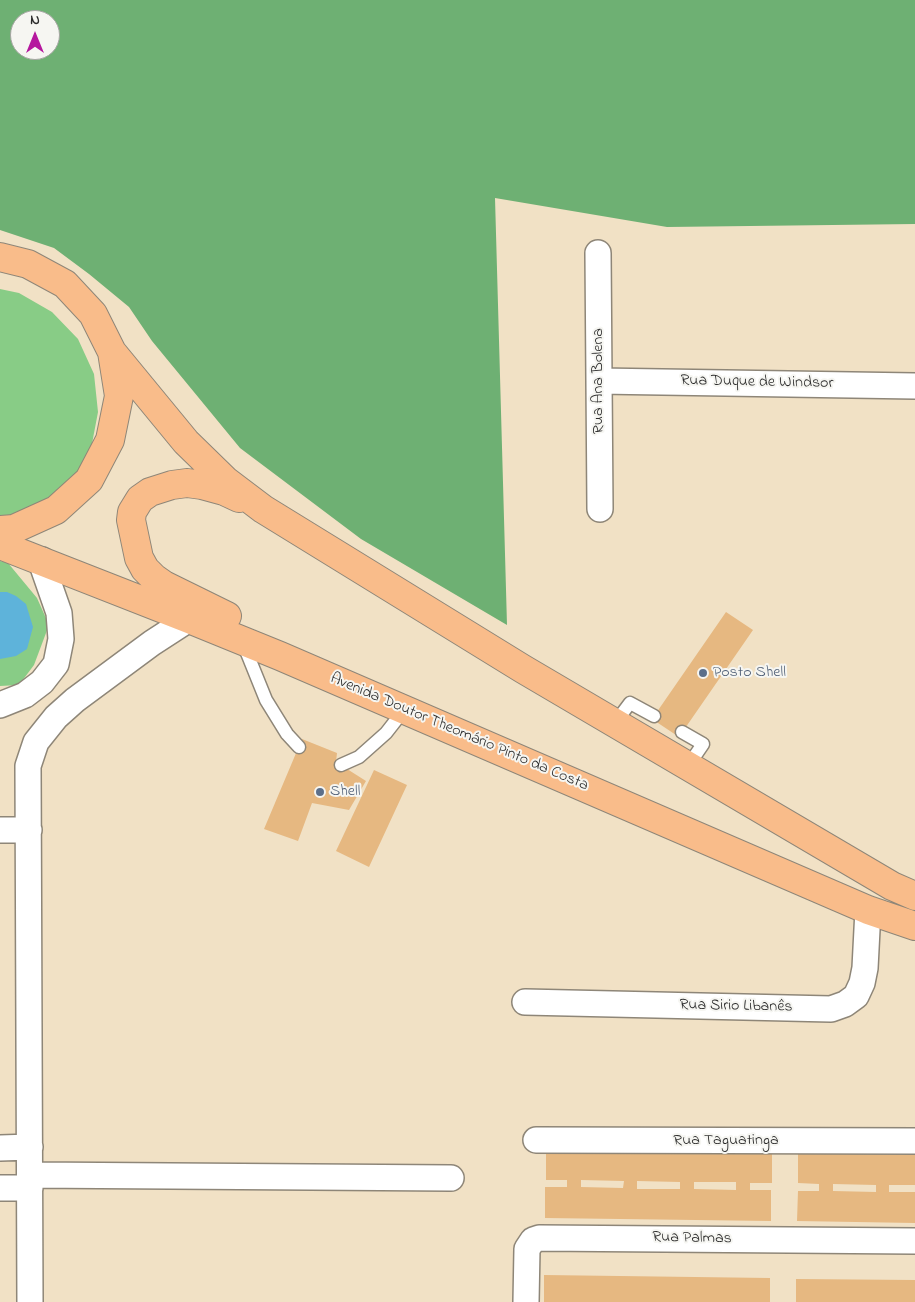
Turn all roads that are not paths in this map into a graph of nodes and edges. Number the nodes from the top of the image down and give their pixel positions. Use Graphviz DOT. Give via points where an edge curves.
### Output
graph roads {
  1 [pos="598,254"];
  2 [pos="0,257"];
  3 [pos="112,352"];
  4 [pos="599,381"];
  5 [pos="915,386"];
  6 [pos="263,509"];
  7 [pos="600,509"];
  8 [pos="0,530"];
  9 [pos="0,545"];
  10 [pos="42,560"];
  11 [pos="190,619"];
  12 [pos="242,641"];
  13 [pos="340,682"];
  14 [pos="0,705"];
  15 [pos="404,710"];
  16 [pos="654,716"];
  17 [pos="615,722"];
  18 [pos="682,732"];
  19 [pos="299,747"];
  20 [pos="341,766"];
  21 [pos="688,766"];
  22 [pos="0,830"];
  23 [pos="29,830"];
  24 [pos="915,896"];
  25 [pos="868,910"];
  26 [pos="915,926"];
  27 [pos="525,1002"];
  28 [pos="536,1140"];
  29 [pos="915,1141"];
  30 [pos="0,1148"];
  31 [pos="30,1148"];
  32 [pos="451,1178"];
  33 [pos="30,1181"];
  34 [pos="0,1188"];
  35 [pos="915,1241"];
  36 [pos="30,1302"];
  37 [pos="526,1302"];
  1 -- 4 [label="street, Rua Ana Bolena"];
  2 -- 3 [label="main road" via="28,264 64,284 93,314"];
  3 -- 6 [label="main road" via="186,442 226,481"];
  3 -- 8 [label="main road" via="119,396 110,440 89,480 56,510 14,529"];
  4 -- 5 [label="street, Rua Duque de Windsor"];
  4 -- 7 [label="street, Rua Ana Bolena"];
  6 -- 13 [label="main road" via="202,485 188,483 161,488 140,499 132,512 139,558 145,569 164,585 301,651"];
  6 -- 17 [label="main road"];
  9 -- 10 [label="main road, Avenida Doutor Theomário Pinto da Costa"];
  10 -- 11 [label="main road, Avenida Doutor Theomário Pinto da Costa"];
  10 -- 14 [label="street" via="59,613 61,639 56,664 42,682 25,695"];
  11 -- 12 [label="main road, Avenida Doutor Theomário Pinto da Costa"];
  11 -- 23 [label="street" via="83,694 56,718 36,742 28,766"];
  12 -- 13 [label="main road, Avenida Doutor Theomário Pinto da Costa"];
  12 -- 19 [label="lane" via="266,700"];
  13 -- 15 [label="main road, Avenida Doutor Theomário Pinto da Costa"];
  15 -- 20 [label="lane" via="386,733 360,757"];
  15 -- 25 [label="main road, Avenida Doutor Theomário Pinto da Costa"];
  16 -- 17 [label="lane" via="630,703"];
  17 -- 21 [label="main road"];
  18 -- 21 [label="lane" via="703,744"];
  21 -- 24 [label="main road" via="892,886"];
  22 -- 23 [label="street"];
  23 -- 31 [label="street"];
  25 -- 26 [label="main road, Avenida Doutor Theomário Pinto da Costa"];
  25 -- 27 [label="street, Rua Sirio Libanês" via="862,983 856,996 831,1009"];
  28 -- 29 [label="street, Rua Taguatinga"];
  30 -- 31 [label="street"];
  31 -- 33 [label="street"];
  32 -- 33 [label="street"];
  33 -- 34 [label="street"];
  33 -- 36 [label="street"];
  35 -- 37 [label="street, Rua Palmas" via="539,1238 533,1240 527,1249"];
}
